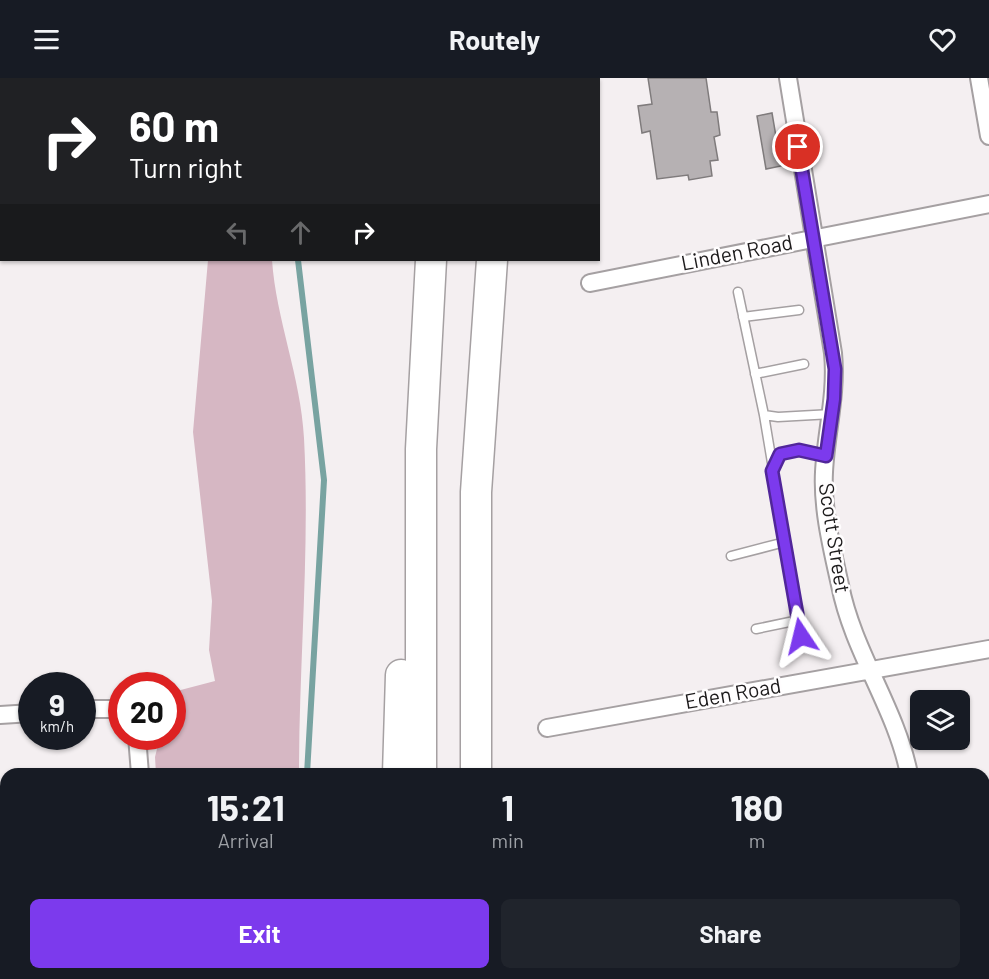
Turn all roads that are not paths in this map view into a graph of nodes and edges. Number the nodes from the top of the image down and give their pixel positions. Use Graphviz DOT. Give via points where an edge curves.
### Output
graph roads {
  1 [pos="788,78"];
  2 [pos="978,78"];
  3 [pos="989,136"];
  4 [pos="989,204"];
  5 [pos="813,238"];
  6 [pos="431,261"];
  7 [pos="492,261"];
  8 [pos="590,283"];
  9 [pos="738,292"];
  10 [pos="799,310"];
  11 [pos="743,317"];
  12 [pos="804,364"];
  13 [pos="755,375"];
  14 [pos="832,414"];
  15 [pos="764,416"];
  16 [pos="826,456"];
  17 [pos="772,471"];
  18 [pos="784,542"];
  19 [pos="420,544"];
  20 [pos="731,556"];
  21 [pos="798,620"];
  22 [pos="756,629"];
  23 [pos="801,636"];
  24 [pos="989,649"];
  25 [pos="869,670"];
  26 [pos="18,714"];
  27 [pos="0,715"];
  28 [pos="548,728"];
  29 [pos="475,733"];
  30 [pos="137,750"];
  31 [pos="139,768"];
  32 [pos="398,768"];
  33 [pos="421,768"];
  34 [pos="476,768"];
  35 [pos="484,768"];
  36 [pos="907,768"];
  1 -- 5 [label="street, Scott Street"];
  2 -- 3 [label="street"];
  4 -- 5 [label="street, Linden Road"];
  5 -- 8 [label="street, Linden Road"];
  5 -- 14 [label="street, Scott Street" via="833,353"];
  6 -- 19 [label="highway"];
  7 -- 29 [label="highway" via="476,492"];
  9 -- 11 [label="lane"];
  10 -- 11 [label="lane"];
  11 -- 13 [label="lane"];
  12 -- 13 [label="lane"];
  13 -- 15 [label="lane"];
  14 -- 15 [label="lane"];
  14 -- 16 [label="street, Scott Street"];
  15 -- 17 [label="lane"];
  16 -- 17 [label="lane" via="799,450 780,454"];
  16 -- 25 [label="street, Scott Street" via="825,502 840,589"];
  17 -- 18 [label="lane"];
  18 -- 20 [label="lane"];
  18 -- 21 [label="lane"];
  19 -- 32 [label="highway" via="402,608"];
  19 -- 33 [label="highway"];
  21 -- 22 [label="lane"];
  21 -- 23 [label="lane"];
  24 -- 25 [label="street, Eden Road"];
  25 -- 28 [label="street, Eden Road"];
  25 -- 36 [label="street, Scott Street" via="891,713"];
  26 -- 27 [label="street"];
  29 -- 34 [label="highway"];
  29 -- 35 [label="highway"];
  30 -- 31 [label="street"];
}
